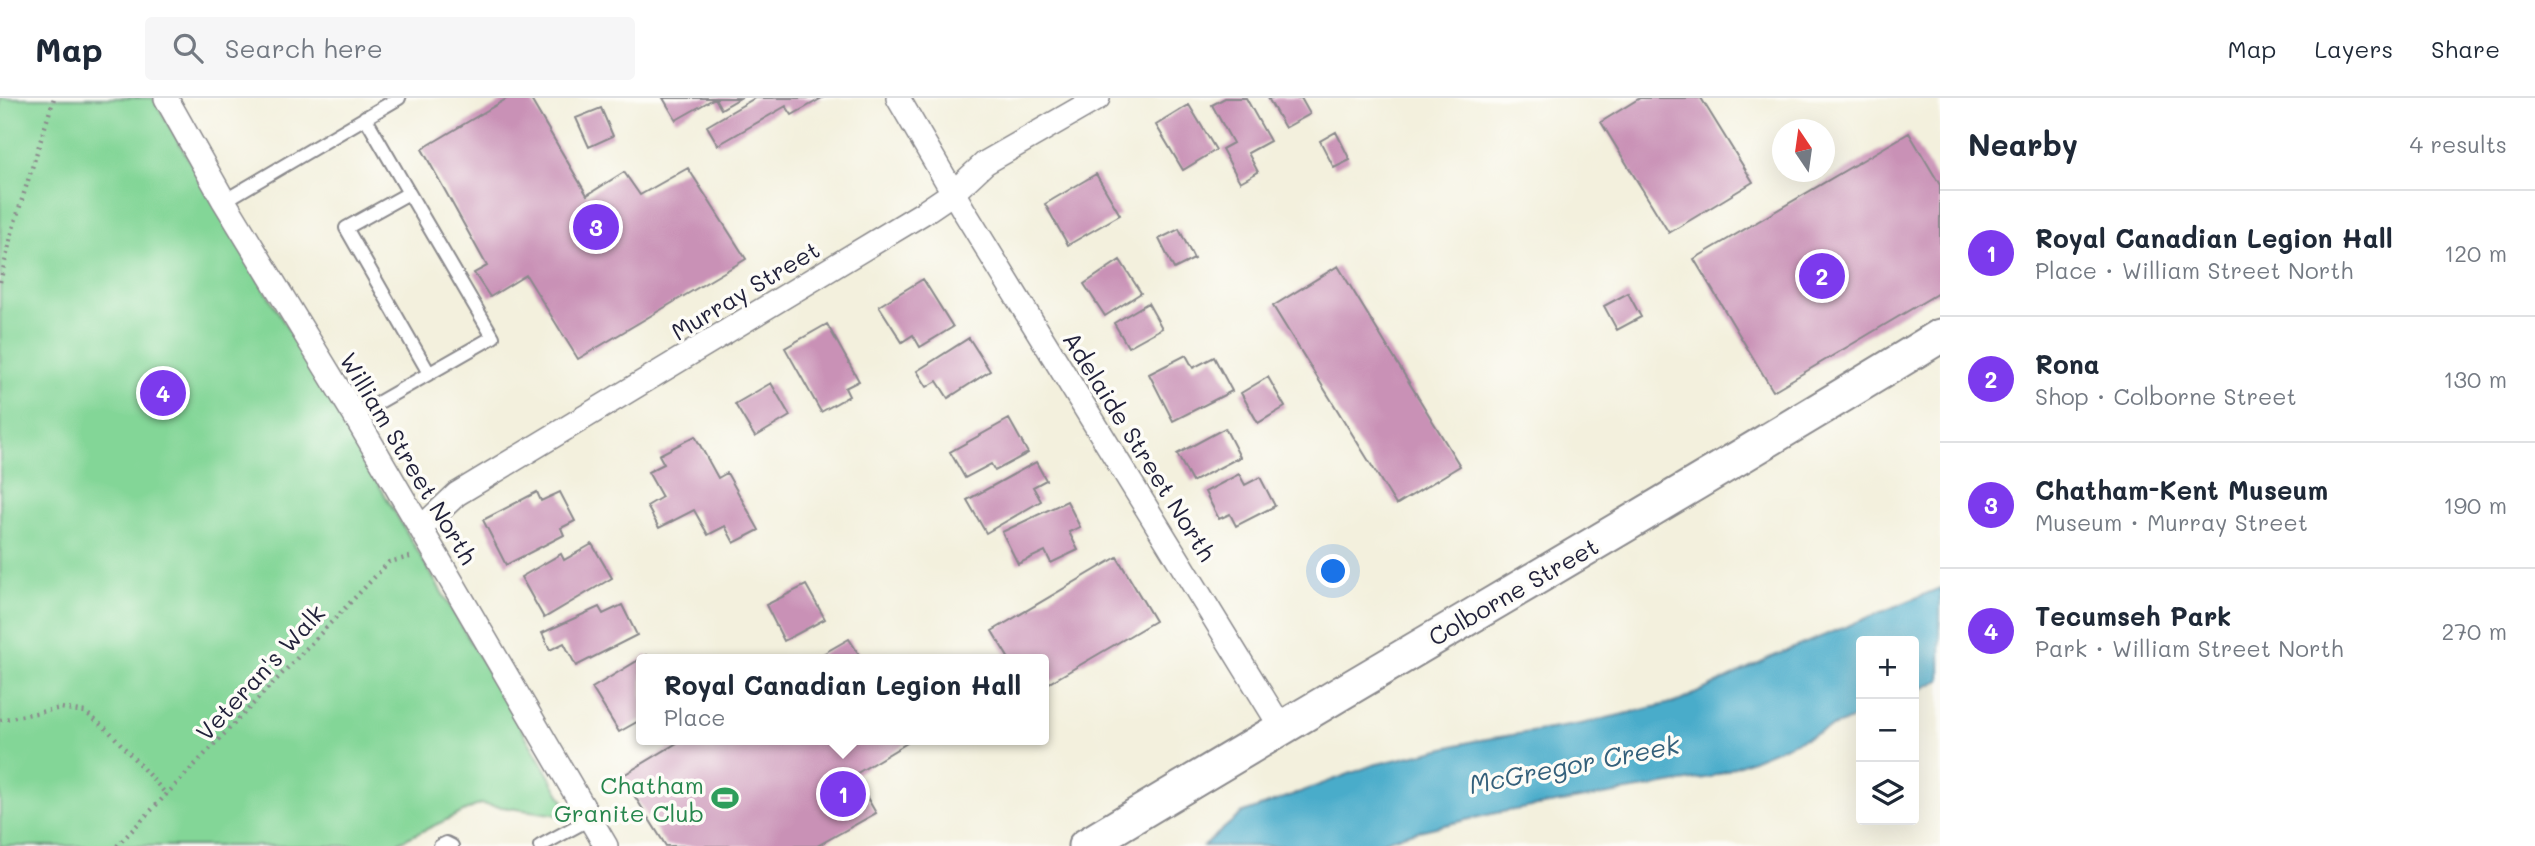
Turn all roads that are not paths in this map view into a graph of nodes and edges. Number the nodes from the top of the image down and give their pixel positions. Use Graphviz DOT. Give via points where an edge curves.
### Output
graph roads {
  1 [pos="166,98"];
  2 [pos="399,98"];
  3 [pos="898,98"];
  4 [pos="1098,98"];
  5 [pos="365,117"];
  6 [pos="954,192"];
  7 [pos="410,193"];
  8 [pos="224,201"];
  9 [pos="1940,336"];
  10 [pos="429,373"];
  11 [pos="355,416"];
  12 [pos="421,528"];
  13 [pos="1281,727"];
  14 [pos="590,819"];
  15 [pos="440,846"];
  16 [pos="452,846"];
  17 [pos="540,846"];
  18 [pos="606,846"];
  19 [pos="1085,846"];
  1 -- 8 [label="street, William Street North"];
  2 -- 5 [label="lane"];
  3 -- 6 [label="street, Adelaide Street North"];
  4 -- 6 [label="street, Murray Street" via="985,163"];
  5 -- 7 [label="lane"];
  5 -- 8 [label="lane"];
  6 -- 12 [label="street, Murray Street" via="457,494"];
  6 -- 13 [label="street, Adelaide Street North"];
  7 -- 10 [label="lane" via="493,337"];
  7 -- 10 [label="lane" via="346,228"];
  8 -- 11 [label="street, William Street North"];
  9 -- 13 [label="street, Colborne Street"];
  10 -- 11 [label="lane"];
  11 -- 12 [label="street, William Street North"];
  12 -- 14 [label="street, William Street North"];
  13 -- 19 [label="street, Colborne Street"];
  14 -- 17 [label="lane"];
  14 -- 18 [label="street, William Street North"];
  15 -- 16 [label="lane"];
}
